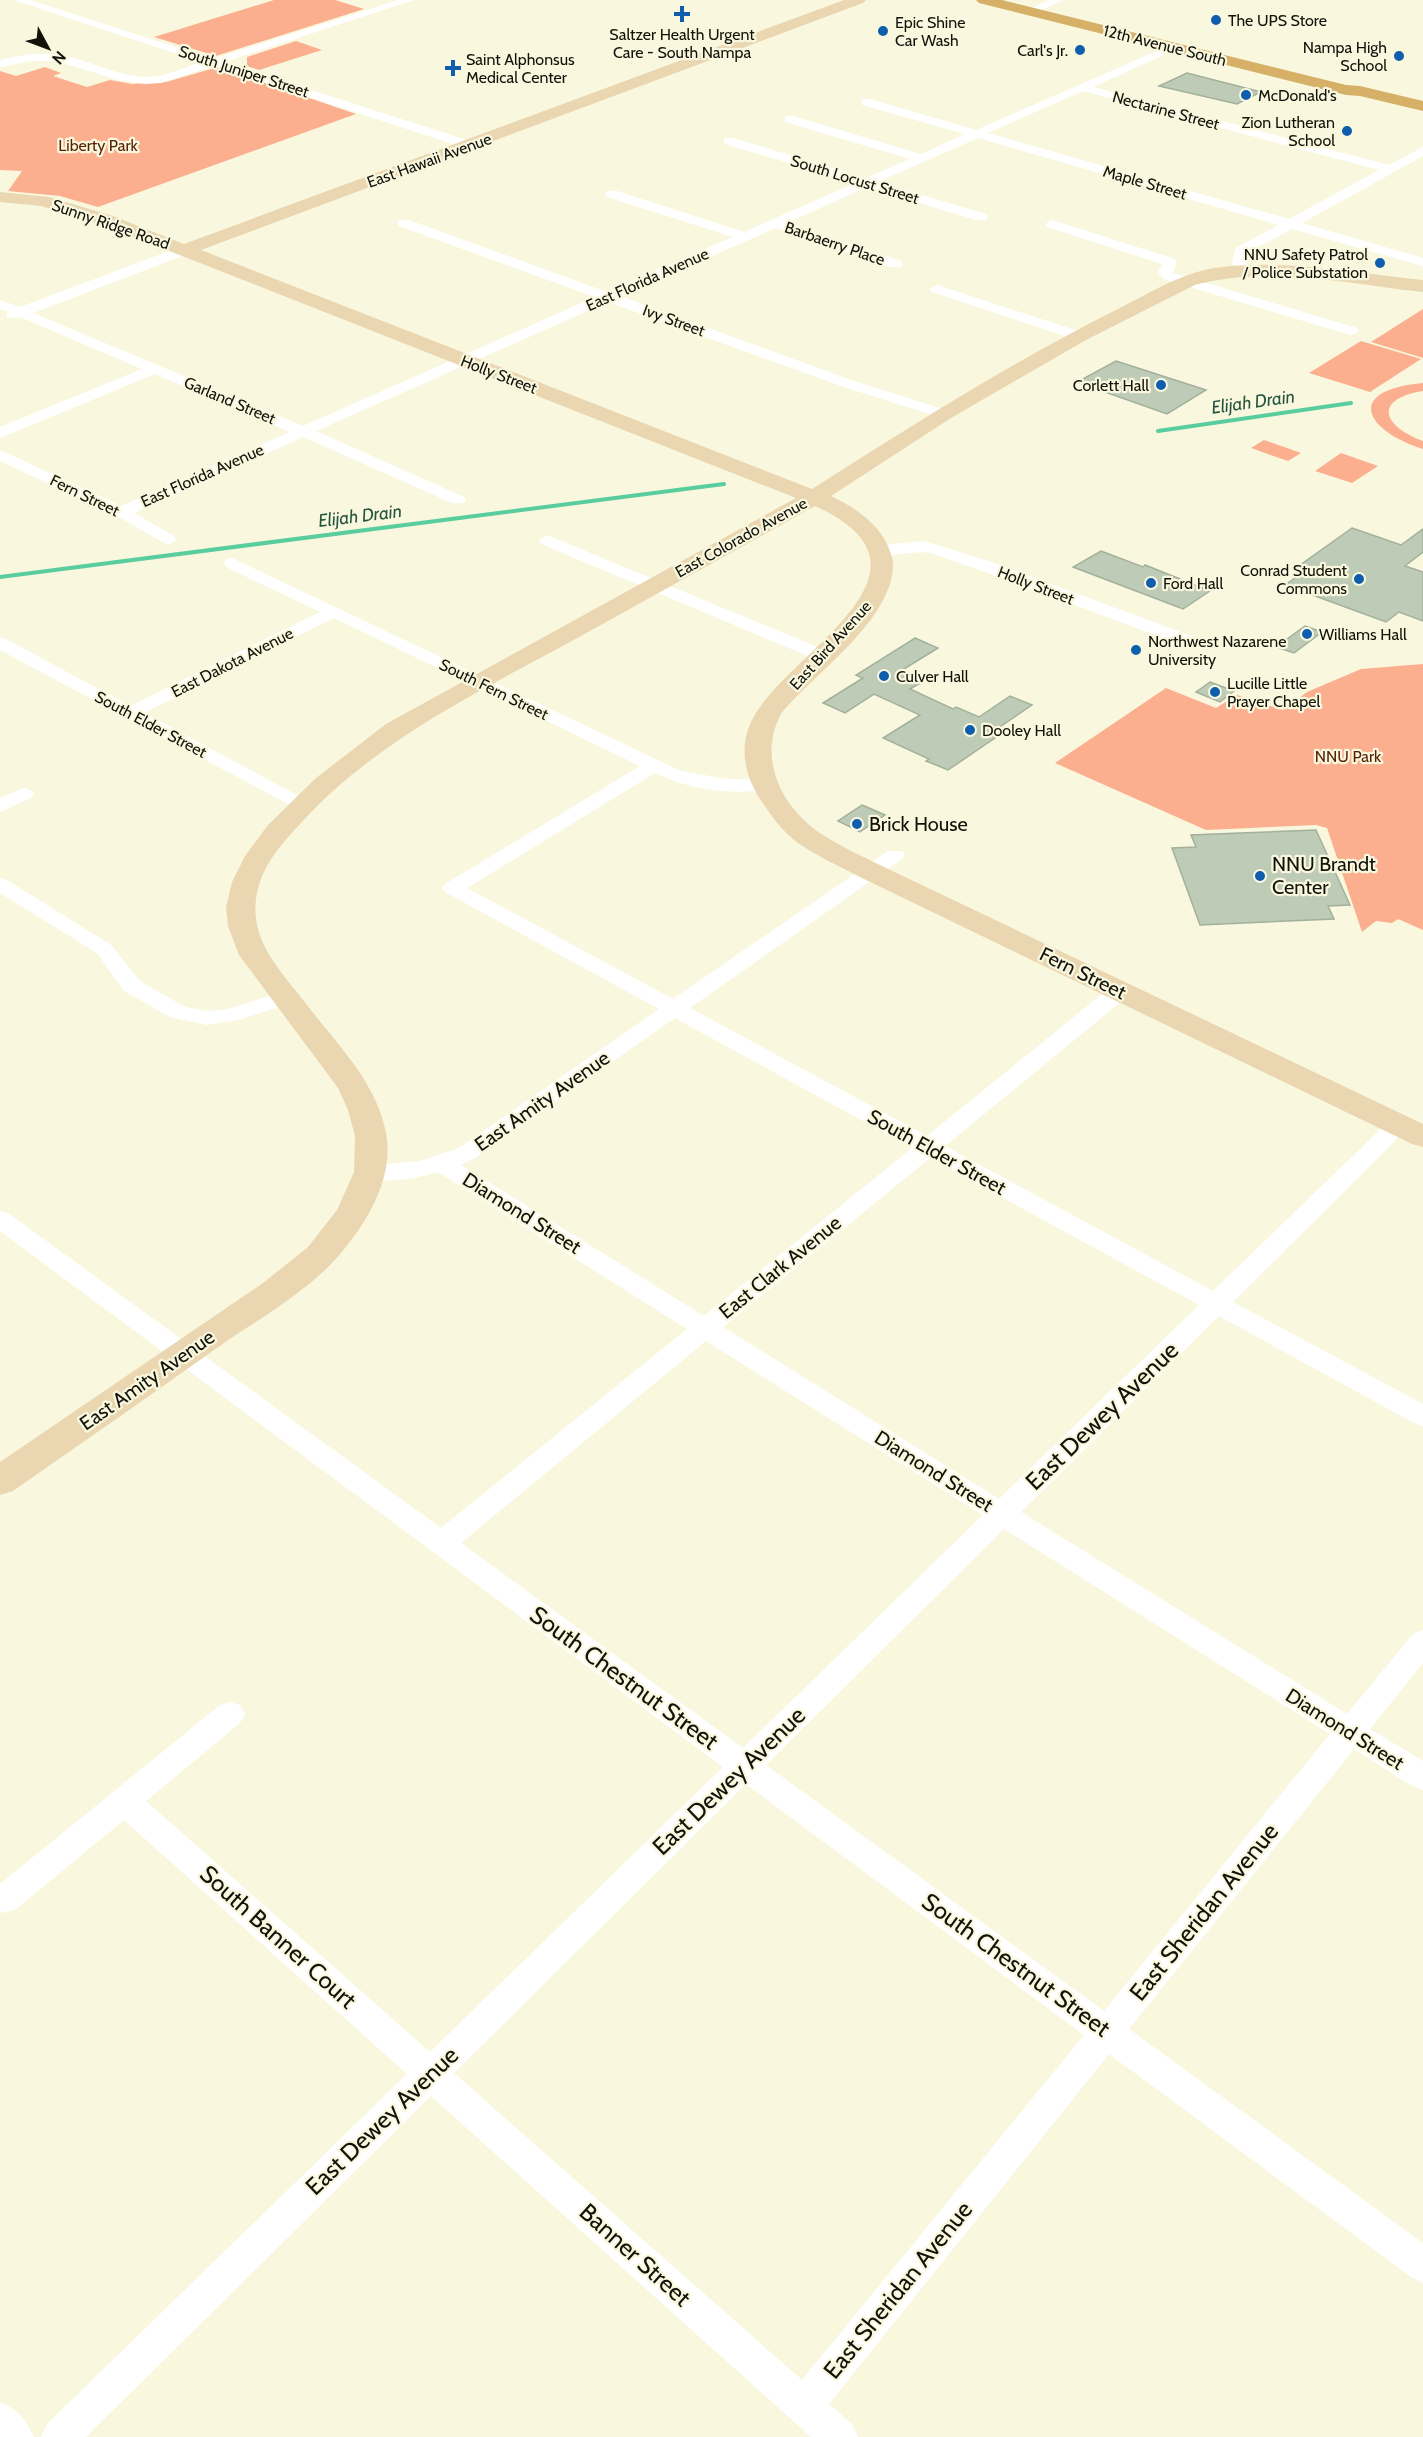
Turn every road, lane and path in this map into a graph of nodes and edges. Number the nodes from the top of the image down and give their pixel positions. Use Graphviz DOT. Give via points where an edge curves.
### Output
graph roads {
  1 [pos="19,0"];
  2 [pos="409,0"];
  3 [pos="858,0"];
  4 [pos="984,0"];
  5 [pos="1059,0"];
  6 [pos="1030,11"];
  7 [pos="1173,47"];
  8 [pos="216,62"];
  9 [pos="0,64"];
  10 [pos="1080,87"];
  11 [pos="1346,90"];
  12 [pos="866,102"];
  13 [pos="1423,106"];
  14 [pos="1423,112"];
  15 [pos="789,119"];
  16 [pos="978,133"];
  17 [pos="729,141"];
  18 [pos="469,145"];
  19 [pos="1423,151"];
  20 [pos="922,158"];
  21 [pos="1390,170"];
  22 [pos="865,182"];
  23 [pos="612,194"];
  24 [pos="0,197"];
  25 [pos="981,217"];
  26 [pos="404,222"];
  27 [pos="775,223"];
  28 [pos="1290,223"];
  29 [pos="1052,224"];
  30 [pos="744,236"];
  31 [pos="185,250"];
  32 [pos="1423,262"];
  33 [pos="896,264"];
  34 [pos="1244,271"];
  35 [pos="1187,282"];
  36 [pos="1423,286"];
  37 [pos="938,289"];
  38 [pos="608,297"];
  39 [pos="0,304"];
  40 [pos="20,312"];
  41 [pos="0,320"];
  42 [pos="1352,331"];
  43 [pos="1079,336"];
  44 [pos="465,360"];
  45 [pos="155,369"];
  46 [pos="944,414"];
  47 [pos="302,431"];
  48 [pos="0,433"];
  49 [pos="0,455"];
  50 [pos="814,497"];
  51 [pos="458,500"];
  52 [pos="120,512"];
  53 [pos="168,540"];
  54 [pos="547,540"];
  55 [pos="881,550"];
  56 [pos="232,563"];
  57 [pos="654,584"];
  58 [pos="333,612"];
  59 [pos="1188,641"];
  60 [pos="0,643"];
  61 [pos="821,656"];
  62 [pos="478,681"];
  63 [pos="130,713"];
  64 [pos="654,766"];
  65 [pos="764,784"];
  66 [pos="24,794"];
  67 [pos="301,805"];
  68 [pos="0,807"];
  69 [pos="884,864"];
  70 [pos="0,884"];
  71 [pos="1120,990"];
  72 [pos="285,998"];
  73 [pos="674,1009"];
  74 [pos="1410,1131"];
  75 [pos="927,1147"];
  76 [pos="444,1165"];
  77 [pos="370,1172"];
  78 [pos="0,1219"];
  79 [pos="1216,1304"];
  80 [pos="707,1328"];
  81 [pos="184,1354"];
  82 [pos="1423,1416"];
  83 [pos="0,1480"];
  84 [pos="1002,1514"];
  85 [pos="440,1544"];
  86 [pos="1423,1642"];
  87 [pos="230,1714"];
  88 [pos="1350,1732"];
  89 [pos="745,1766"];
  90 [pos="1423,1777"];
  91 [pos="124,1801"];
  92 [pos="5,1899"];
  93 [pos="1107,2032"];
  94 [pos="431,2073"];
  95 [pos="1423,2265"];
  96 [pos="804,2406"];
  97 [pos="0,2420"];
  98 [pos="15,2437"];
  99 [pos="60,2437"];
  100 [pos="839,2437"];
  1 -- 8 [label="street, South Juniper Street"];
  2 -- 8 [label="street"];
  3 -- 18 [label="street, East Hawaii Avenue"];
  4 -- 6 [label="main road, 12th Avenue South"];
  5 -- 6 [label="street"];
  6 -- 7 [label="main road, 12th Avenue South"];
  7 -- 10 [label="street, East Florida Avenue"];
  7 -- 11 [label="main road, 12th Avenue South"];
  8 -- 9 [label="street" via="169,78 144,81 53,57"];
  8 -- 18 [label="street, South Juniper Street"];
  10 -- 16 [label="street, East Florida Avenue"];
  10 -- 21 [label="street, Nectarine Street"];
  11 -- 13 [label="main road, 12th Avenue South"];
  11 -- 14 [label="main road, 12th Avenue South" via="1352,95"];
  12 -- 16 [label="street, Maple Street"];
  15 -- 20 [label="street"];
  16 -- 20 [label="street, East Florida Avenue"];
  16 -- 28 [label="street, Maple Street"];
  17 -- 22 [label="street, South Locust Street"];
  18 -- 31 [label="street, East Hawaii Avenue"];
  19 -- 21 [label="street"];
  20 -- 22 [label="street, East Florida Avenue"];
  21 -- 28 [label="street"];
  22 -- 25 [label="street, South Locust Street"];
  22 -- 27 [label="street, East Florida Avenue"];
  23 -- 30 [label="street"];
  24 -- 31 [label="street, Sunny Ridge Road" via="67,206"];
  26 -- 38 [label="street, Ivy Street"];
  27 -- 30 [label="street, East Florida Avenue"];
  27 -- 33 [label="street, Barbaerry Place"];
  28 -- 32 [label="street, Maple Street"];
  28 -- 34 [label="street" via="1241,251 1239,262"];
  29 -- 35 [label="street" via="1170,262 1165,272 1168,276"];
  30 -- 38 [label="street, East Florida Avenue"];
  31 -- 40 [label="street, East Hawaii Avenue"];
  31 -- 44 [label="street, Holly Street"];
  34 -- 35 [label="street" via="1212,274"];
  34 -- 36 [label="street"];
  35 -- 42 [label="street"];
  35 -- 43 [label="street, East Colorado Avenue"];
  37 -- 43 [label="street"];
  38 -- 44 [label="street, East Florida Avenue"];
  38 -- 46 [label="street, Ivy Street"];
  39 -- 40 [label="street, Garland Street"];
  40 -- 41 [label="street, East Hawaii Avenue"];
  40 -- 45 [label="street, Garland Street"];
  43 -- 46 [label="street, East Colorado Avenue"];
  44 -- 47 [label="street, East Florida Avenue"];
  44 -- 50 [label="street, Holly Street"];
  45 -- 47 [label="street, Garland Street"];
  45 -- 48 [label="street"];
  46 -- 50 [label="street, East Colorado Avenue"];
  47 -- 51 [label="street, Garland Street"];
  47 -- 52 [label="street, East Florida Avenue"];
  49 -- 52 [label="street, Fern Street"];
  50 -- 55 [label="street" via="864,527"];
  50 -- 57 [label="street, East Colorado Avenue"];
  52 -- 53 [label="street, Fern Street"];
  54 -- 57 [label="street"];
  55 -- 59 [label="street, Holly Street" via="924,546"];
  55 -- 61 [label="street, East Bird Avenue" via="881,579 869,606"];
  56 -- 58 [label="street, South Fern Street"];
  57 -- 61 [label="street"];
  57 -- 62 [label="street, East Colorado Avenue"];
  58 -- 62 [label="street, South Fern Street"];
  58 -- 63 [label="street, East Dakota Avenue"];
  60 -- 63 [label="street, South Elder Street"];
  61 -- 65 [label="street, East Bird Avenue" via="770,711 759,733 757,757"];
  62 -- 64 [label="street, South Fern Street"];
  62 -- 67 [label="street, East Colorado Avenue" via="395,729"];
  63 -- 67 [label="street, South Elder Street"];
  64 -- 65 [label="street, South Fern Street" via="696,781"];
  64 -- 73 [label="street, South Elder Street" via="452,888"];
  65 -- 69 [label="street, Fern Street" via="779,809 807,836"];
  66 -- 68 [label="street"];
  67 -- 72 [label="street" via="255,865 244,887 240,909 243,933 254,955"];
  69 -- 71 [label="street, Fern Street"];
  69 -- 73 [label="street, East Amity Avenue"];
  70 -- 72 [label="street" via="98,945 132,986 178,1012 207,1018 230,1015"];
  71 -- 74 [label="street, Fern Street"];
  71 -- 75 [label="street, East Clark Avenue"];
  72 -- 77 [label="street" via="356,1093 371,1136"];
  73 -- 75 [label="street, South Elder Street"];
  73 -- 76 [label="street, East Amity Avenue"];
  74 -- 79 [label="street, East Dewey Avenue"];
  75 -- 79 [label="street, South Elder Street"];
  75 -- 80 [label="street, East Clark Avenue"];
  76 -- 77 [label="street, East Amity Avenue" via="403,1173"];
  76 -- 80 [label="street, Diamond Street"];
  77 -- 81 [label="street, East Amity Avenue" via="352,1214 320,1255"];
  78 -- 81 [label="street, South Chestnut Street"];
  79 -- 82 [label="street, South Elder Street"];
  79 -- 84 [label="street, East Dewey Avenue"];
  80 -- 84 [label="street, Diamond Street"];
  80 -- 85 [label="street, East Clark Avenue"];
  81 -- 83 [label="street, East Amity Avenue"];
  81 -- 85 [label="street, South Chestnut Street"];
  84 -- 88 [label="street, Diamond Street"];
  84 -- 89 [label="street, East Dewey Avenue"];
  85 -- 89 [label="street, South Chestnut Street"];
  86 -- 88 [label="street, East Sheridan Avenue"];
  87 -- 91 [label="street"];
  88 -- 90 [label="street, Diamond Street"];
  88 -- 93 [label="street, East Sheridan Avenue"];
  89 -- 93 [label="street, South Chestnut Street"];
  89 -- 94 [label="street, East Dewey Avenue"];
  91 -- 92 [label="street"];
  91 -- 94 [label="street, South Banner Court"];
  93 -- 95 [label="street, South Chestnut Street"];
  93 -- 96 [label="street, East Sheridan Avenue"];
  94 -- 96 [label="street, Banner Street"];
  94 -- 99 [label="street, East Dewey Avenue"];
  96 -- 100 [label="street, Banner Street"];
  97 -- 98 [label="street"];
}
